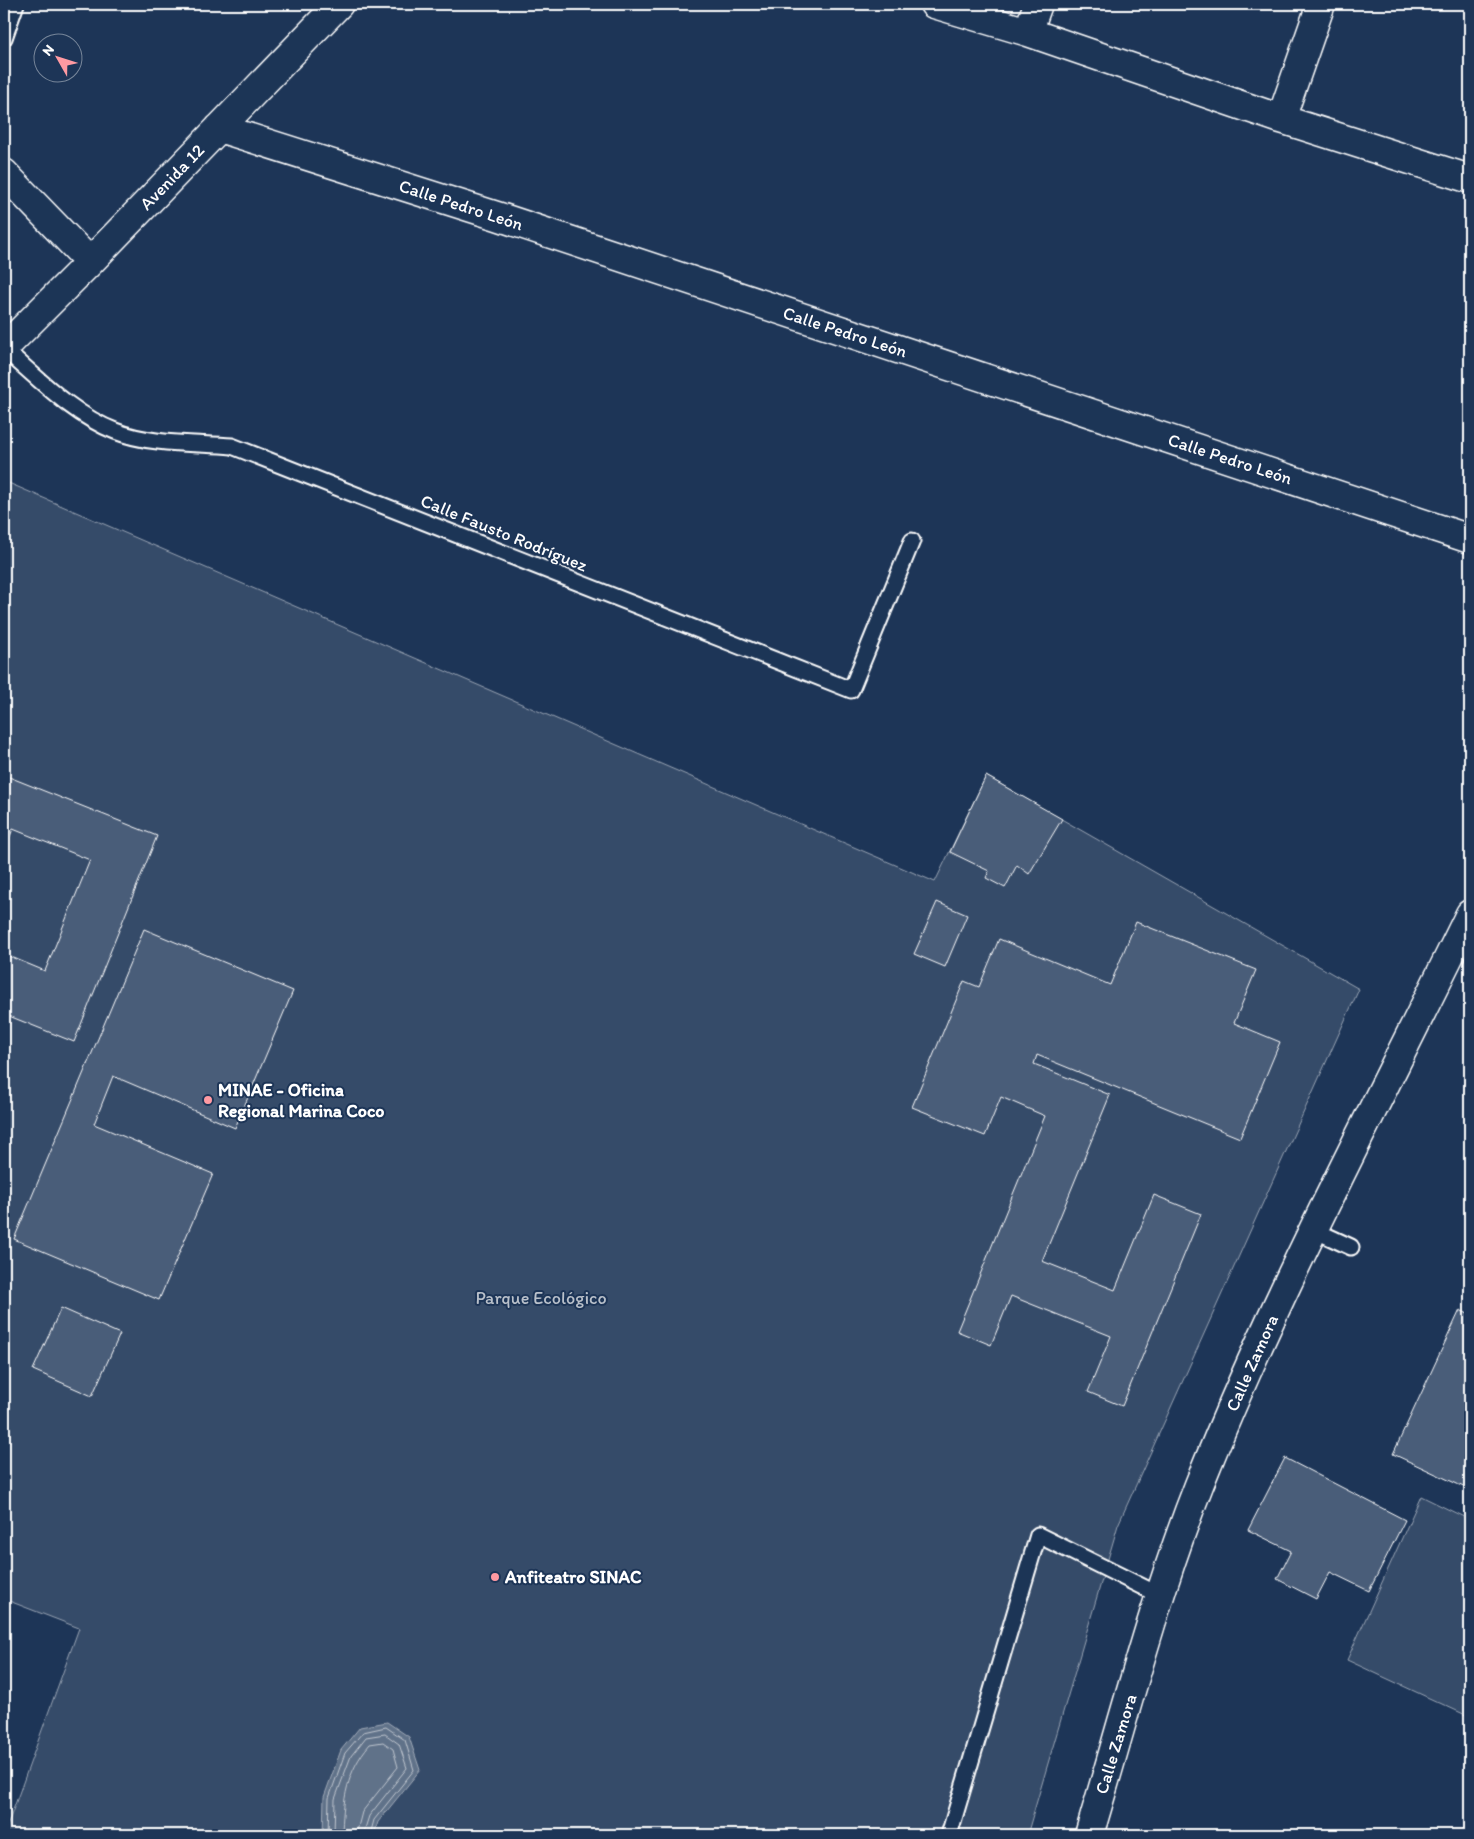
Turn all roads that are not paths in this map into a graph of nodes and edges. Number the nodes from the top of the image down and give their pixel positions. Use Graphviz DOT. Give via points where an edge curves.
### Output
graph roads {
  1 [pos="16,4"];
  2 [pos="339,4"];
  3 [pos="934,4"];
  4 [pos="1038,4"];
  5 [pos="1321,4"];
  6 [pos="1028,32"];
  7 [pos="4,38"];
  8 [pos="1281,119"];
  9 [pos="220,128"];
  10 [pos="4,173"];
  11 [pos="1470,179"];
  12 [pos="90,262"];
  13 [pos="4,349"];
  14 [pos="1470,539"];
  15 [pos="912,541"];
  16 [pos="1470,914"];
  17 [pos="1314,1230"];
  18 [pos="1352,1247"];
  19 [pos="1161,1596"];
  20 [pos="949,1835"];
  21 [pos="1089,1835"];
  1 -- 7 [label="lane"];
  2 -- 9 [label="street, Avenida 12"];
  3 -- 6 [label="street"];
  4 -- 6 [label="street"];
  5 -- 8 [label="street"];
  6 -- 8 [label="street"];
  8 -- 11 [label="street"];
  9 -- 12 [label="street, Avenida 12"];
  9 -- 14 [label="street, Calle Pedro León" via="497,216"];
  10 -- 12 [label="street"];
  12 -- 13 [label="street, Avenida 12"];
  13 -- 15 [label="lane, Calle Fausto Rodríguez" via="74,407 116,432 153,439 232,446 851,690"];
  16 -- 17 [label="street, Calle Zamora"];
  17 -- 18 [label="lane"];
  17 -- 19 [label="street, Calle Zamora" via="1198,1487"];
  19 -- 20 [label="lane" via="1038,1535"];
  19 -- 21 [label="street, Calle Zamora"];
}
